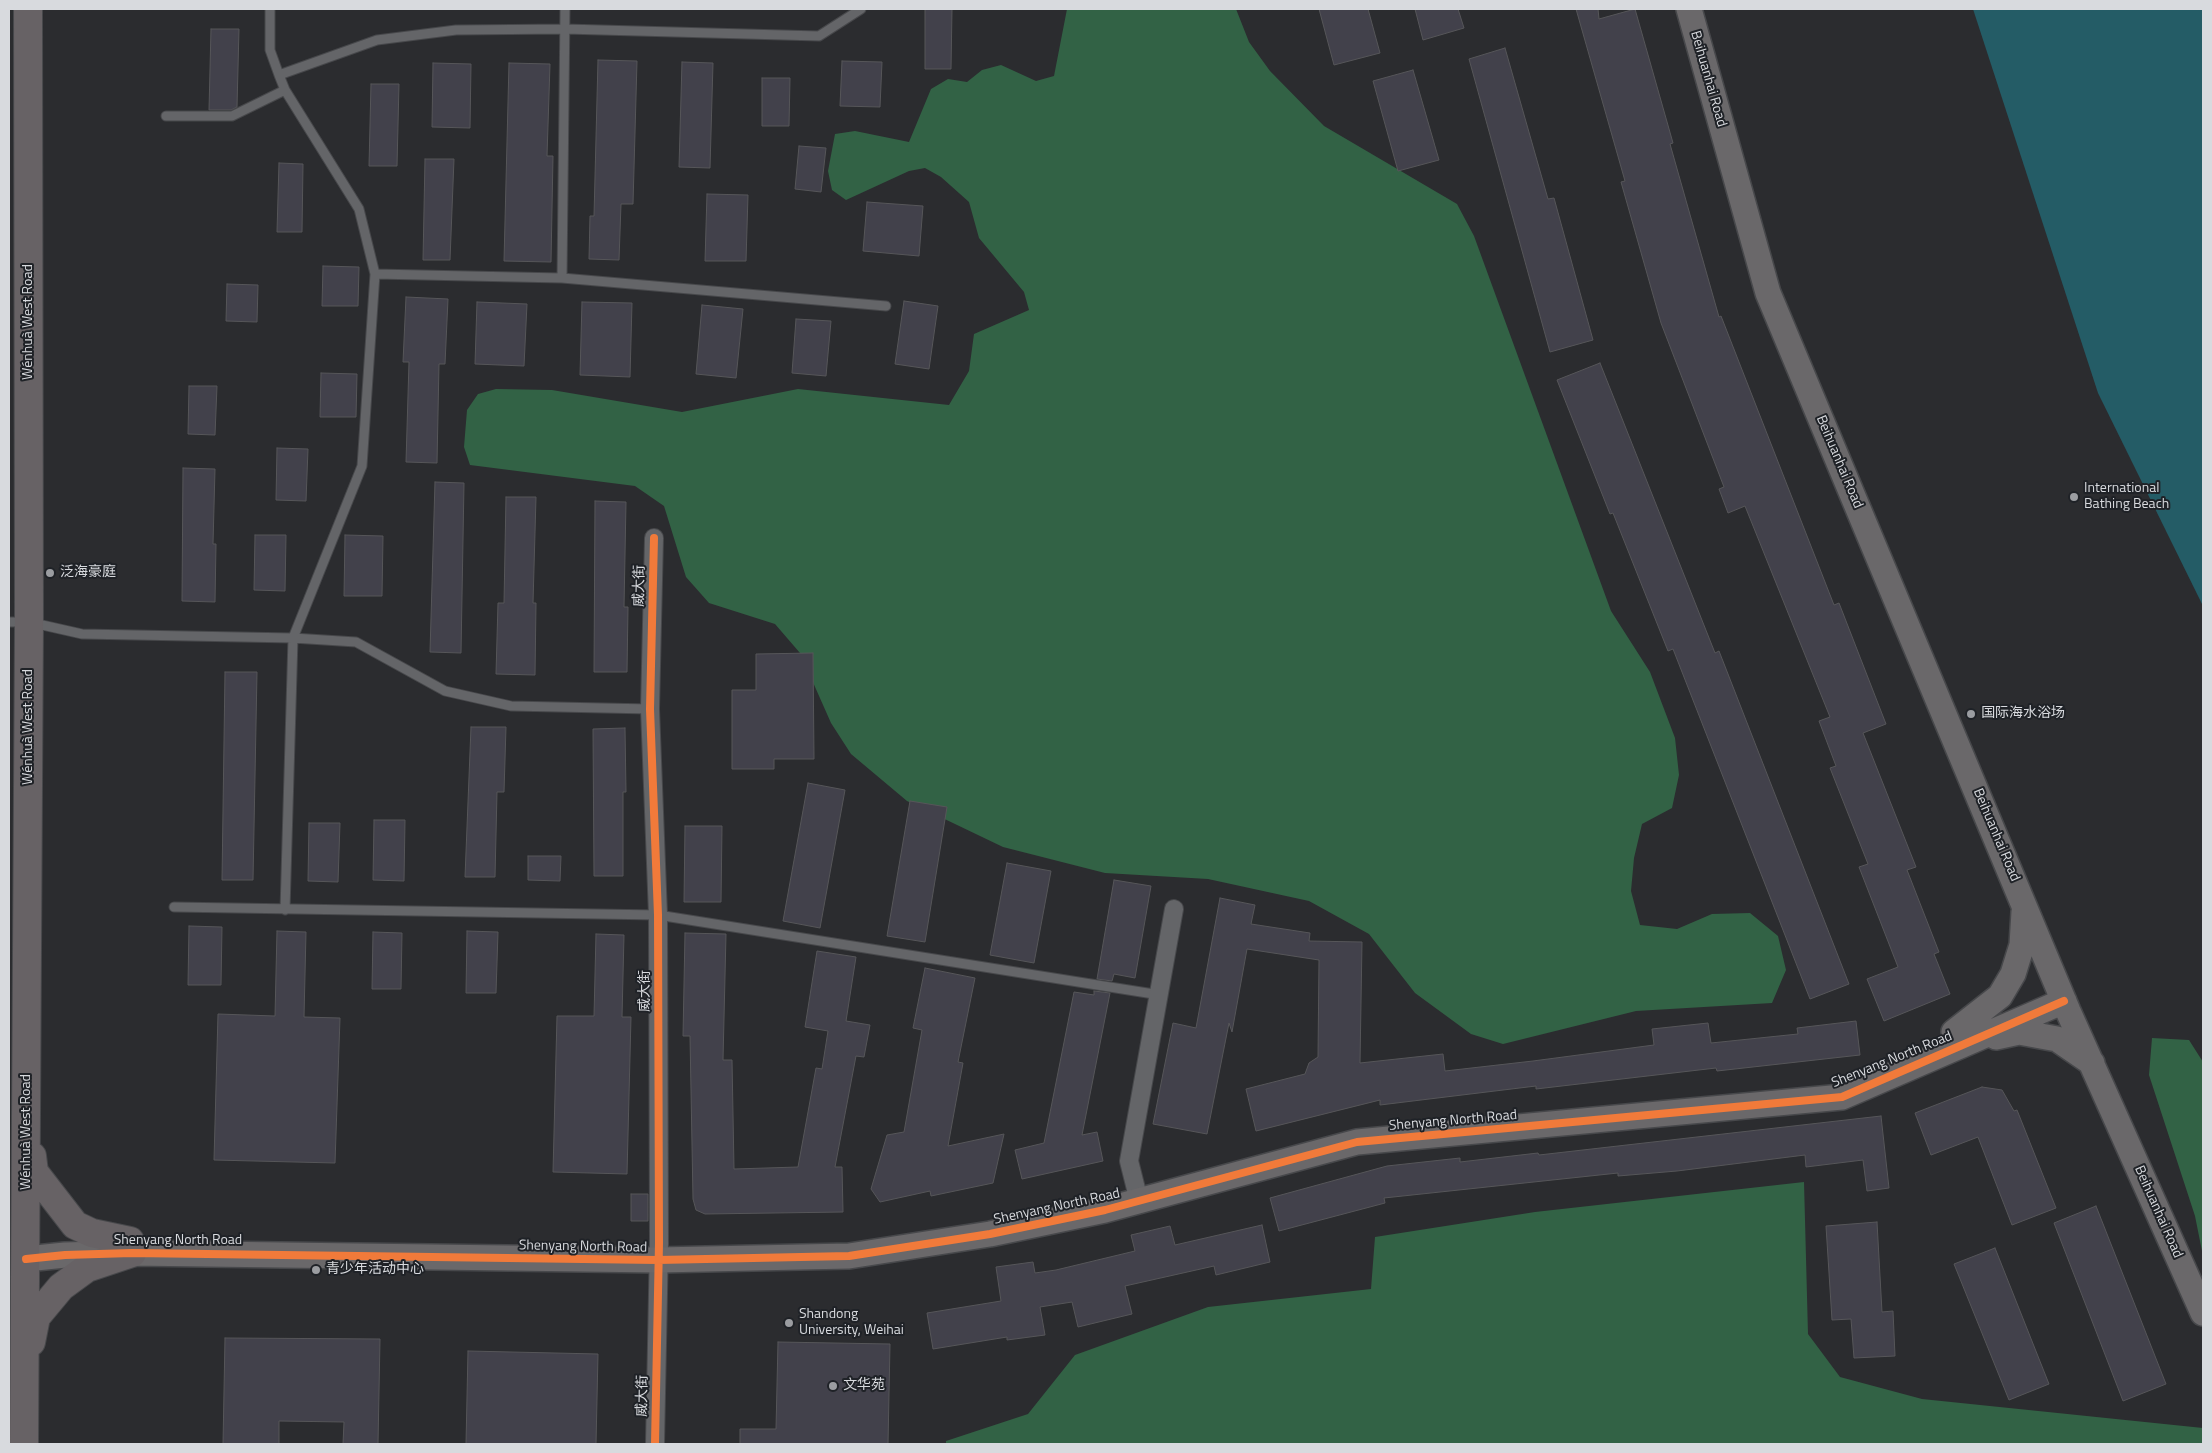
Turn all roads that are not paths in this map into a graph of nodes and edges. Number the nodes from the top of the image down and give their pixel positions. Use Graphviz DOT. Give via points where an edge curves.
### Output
graph roads {
  1 [pos="28,9"];
  2 [pos="270,9"];
  3 [pos="565,9"];
  4 [pos="861,9"];
  5 [pos="1688,9"];
  6 [pos="565,29"];
  7 [pos="279,75"];
  8 [pos="286,90"];
  9 [pos="166,116"];
  10 [pos="375,274"];
  11 [pos="562,278"];
  12 [pos="886,306"];
  13 [pos="654,538"];
  14 [pos="19,622"];
  15 [pos="293,638"];
  16 [pos="650,709"];
  17 [pos="2024,903"];
  18 [pos="174,907"];
  19 [pos="1174,909"];
  20 [pos="285,910"];
  21 [pos="658,915"];
  22 [pos="2061,994"];
  23 [pos="1160,995"];
  24 [pos="1959,1038"];
  25 [pos="2092,1063"];
  26 [pos="27,1113"];
  27 [pos="1137,1195"];
  28 [pos="131,1247"];
  29 [pos="17,1250"];
  30 [pos="658,1252"];
  31 [pos="2203,1313"];
  32 [pos="24,1388"];
  33 [pos="24,1444"];
  34 [pos="655,1444"];
  1 -- 14 [label="main road, Wénhuà West Road"];
  2 -- 7 [label="lane" via="270,50"];
  3 -- 6 [label="lane"];
  4 -- 6 [label="lane" via="819,36"];
  5 -- 17 [label="street, Beihuanhai Road" via="1768,293"];
  6 -- 7 [label="lane" via="456,30 377,40"];
  6 -- 11 [label="lane"];
  7 -- 8 [label="lane"];
  8 -- 9 [label="lane" via="232,116"];
  8 -- 10 [label="lane" via="360,209"];
  10 -- 11 [label="lane"];
  10 -- 15 [label="lane" via="362,466"];
  11 -- 12 [label="lane"];
  13 -- 16 [label="street, 威大街"];
  14 -- 15 [label="lane" via="82,634"];
  14 -- 26 [label="main road, Wénhuà West Road"];
  15 -- 16 [label="lane" via="356,642 445,690 511,706"];
  15 -- 20 [label="lane"];
  16 -- 21 [label="street, 威大街"];
  17 -- 22 [label="street, Beihuanhai Road"];
  17 -- 24 [label="street" via="2022,945 2013,974 2000,996"];
  18 -- 20 [label="lane"];
  19 -- 23 [label="street"];
  20 -- 21 [label="lane"];
  21 -- 23 [label="lane"];
  21 -- 30 [label="street, 威大街"];
  22 -- 24 [label="street, Shenyang North Road"];
  22 -- 25 [label="street, Beihuanhai Road"];
  23 -- 27 [label="street" via="1129,1161"];
  24 -- 25 [label="street" via="2018,1032 2034,1034 2057,1039"];
  24 -- 27 [label="street, Shenyang North Road" via="1842,1097 1357,1142"];
  25 -- 31 [label="street, Beihuanhai Road"];
  26 -- 28 [label="main road" via="34,1172 55,1201 75,1225"];
  26 -- 29 [label="main road, Wénhuà West Road"];
  27 -- 30 [label="street, Shenyang North Road" via="990,1234 849,1256"];
  28 -- 29 [label="street, Shenyang North Road" via="65,1255"];
  28 -- 30 [label="street, Shenyang North Road"];
  28 -- 32 [label="main road" via="86,1268 61,1287 36,1317"];
  29 -- 32 [label="main road, Wénhuà West Road"];
  30 -- 34 [label="street, 威大街"];
  32 -- 33 [label="main road, Wénhuà West Road"];
}
